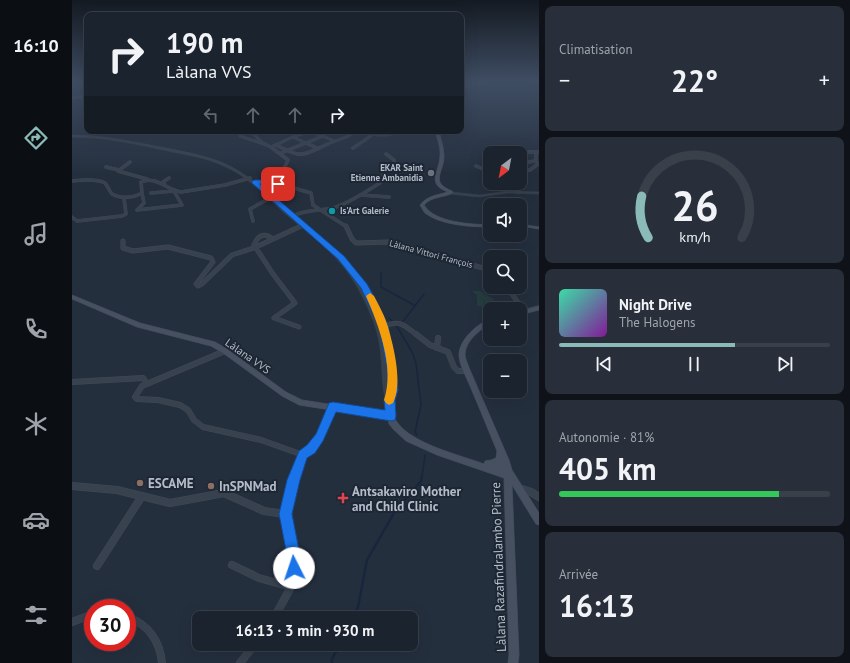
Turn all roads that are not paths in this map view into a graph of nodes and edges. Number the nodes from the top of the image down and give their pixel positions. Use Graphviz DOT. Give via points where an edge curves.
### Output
graph roads {
  1 [pos="253,134"];
  2 [pos="305,134"];
  3 [pos="352,134"];
  4 [pos="392,134"];
  5 [pos="438,134"];
  6 [pos="72,135"];
  7 [pos="372,135"];
  8 [pos="240,136"];
  9 [pos="323,136"];
  10 [pos="293,137"];
  11 [pos="334,141"];
  12 [pos="262,142"];
  13 [pos="305,142"];
  14 [pos="276,145"];
  15 [pos="271,147"];
  16 [pos="317,148"];
  17 [pos="353,148"];
  18 [pos="287,151"];
  19 [pos="527,151"];
  20 [pos="537,152"];
  21 [pos="281,153"];
  22 [pos="386,154"];
  23 [pos="536,161"];
  24 [pos="130,162"];
  25 [pos="527,162"];
  26 [pos="393,166"];
  27 [pos="413,166"];
  28 [pos="476,166"];
  29 [pos="106,167"];
  30 [pos="483,169"];
  31 [pos="119,170"];
  32 [pos="527,170"];
  33 [pos="169,178"];
  34 [pos="149,180"];
  35 [pos="251,180"];
  36 [pos="72,181"];
  37 [pos="273,182"];
  38 [pos="166,186"];
  39 [pos="515,190"];
  40 [pos="174,191"];
  41 [pos="518,192"];
  42 [pos="142,193"];
  43 [pos="151,193"];
  44 [pos="448,193"];
  45 [pos="539,193"];
  46 [pos="361,195"];
  47 [pos="389,197"];
  48 [pos="124,198"];
  49 [pos="270,198"];
  50 [pos="321,210"];
  51 [pos="293,216"];
  52 [pos="72,217"];
  53 [pos="253,221"];
  54 [pos="303,225"];
  55 [pos="483,226"];
  56 [pos="527,226"];
  57 [pos="539,228"];
  58 [pos="273,239"];
  59 [pos="123,241"];
  60 [pos="256,247"];
  61 [pos="483,268"];
  62 [pos="72,297"];
  63 [pos="539,308"];
  64 [pos="527,311"];
  65 [pos="483,325"];
  66 [pos="383,326"];
  67 [pos="299,328"];
  68 [pos="438,338"];
  69 [pos="437,348"];
  70 [pos="225,351"];
  71 [pos="467,371"];
  72 [pos="72,382"];
  73 [pos="147,384"];
  74 [pos="389,400"];
  75 [pos="333,407"];
  76 [pos="391,416"];
  77 [pos="501,451"];
  78 [pos="303,455"];
  79 [pos="463,460"];
  80 [pos="478,463"];
  81 [pos="508,473"];
  82 [pos="72,486"];
  83 [pos="514,487"];
  84 [pos="142,496"];
  85 [pos="539,497"];
  86 [pos="286,514"];
  87 [pos="539,521"];
  88 [pos="232,565"];
  89 [pos="97,566"];
  90 [pos="292,587"];
  91 [pos="278,611"];
  92 [pos="84,617"];
  93 [pos="136,619"];
  94 [pos="72,622"];
  95 [pos="249,651"];
  96 [pos="162,663"];
  97 [pos="240,663"];
  98 [pos="513,663"];
  1 -- 12 [label="street"];
  2 -- 10 [label="street"];
  3 -- 11 [label="street" via="341,141"];
  4 -- 7 [label="street"];
  5 -- 44 [label="main road" via="442,157 437,182"];
  6 -- 35 [label="street" via="106,137 200,157 229,167"];
  7 -- 17 [label="street"];
  8 -- 12 [label="street"];
  9 -- 11 [label="street"];
  9 -- 13 [label="street"];
  10 -- 13 [label="street"];
  10 -- 14 [label="street"];
  11 -- 16 [label="street"];
  12 -- 15 [label="street"];
  13 -- 16 [label="street"];
  13 -- 18 [label="street"];
  14 -- 15 [label="street"];
  14 -- 18 [label="street"];
  15 -- 21 [label="street"];
  16 -- 18 [label="street" via="302,155"];
  18 -- 21 [label="street"];
  19 -- 20 [label="street"];
  20 -- 23 [label="street"];
  21 -- 37 [label="street" via="288,160 283,174"];
  22 -- 26 [label="street" via="395,162"];
  23 -- 25 [label="street"];
  23 -- 32 [label="street" via="538,164"];
  24 -- 31 [label="street"];
  26 -- 27 [label="street"];
  26 -- 46 [label="street" via="389,167 379,180 380,183"];
  28 -- 30 [label="street"];
  29 -- 31 [label="street"];
  31 -- 34 [label="street"];
  33 -- 38 [label="street" via="163,182"];
  34 -- 38 [label="street"];
  34 -- 42 [label="street" via="141,182"];
  35 -- 37 [label="street, Làlana Vittori François"];
  35 -- 40 [label="street, Làlana Vittori François" via="182,192"];
  35 -- 49 [label="street"];
  35 -- 51 [label="street"];
  36 -- 48 [label="street" via="102,182 111,193"];
  37 -- 50 [label="street, Làlana Vittori François" via="311,193 312,204"];
  38 -- 40 [label="street"];
  39 -- 41 [label="street"];
  40 -- 42 [label="street" via="182,205 137,210 144,203"];
  40 -- 43 [label="street, Làlana Vittori François"];
  41 -- 44 [label="street" via="479,196"];
  41 -- 45 [label="street"];
  42 -- 48 [label="street"];
  44 -- 55 [label="main road" via="424,202 423,209 460,224"];
  46 -- 47 [label="street"];
  46 -- 50 [label="street"];
  48 -- 52 [label="street" via="126,214 122,217 77,221"];
  49 -- 53 [label="street" via="250,209"];
  49 -- 54 [label="street"];
  50 -- 51 [label="street" via="306,210"];
  50 -- 61 [label="street, Làlana Vittori François" via="346,226 356,242 390,242"];
  51 -- 54 [label="street"];
  54 -- 58 [label="street"];
  54 -- 66 [label="street" via="341,257 353,271 373,302"];
  54 -- 74 [label="street" via="349,271 368,302 378,326"];
  56 -- 57 [label="main road"];
  58 -- 60 [label="street"];
  58 -- 60 [label="street" via="266,235 258,236 254,244"];
  59 -- 60 [label="street" via="123,248 133,252 168,248 211,258 213,262 196,284 198,286 229,257"];
  60 -- 67 [label="street" via="295,303 274,318"];
  62 -- 70 [label="main road, Làlana VVS" via="139,325 213,344"];
  63 -- 64 [label="main road"];
  65 -- 71 [label="main road" via="465,344 462,354"];
  66 -- 69 [label="street" via="397,323"];
  66 -- 74 [label="street" via="392,368 393,390"];
  68 -- 69 [label="street"];
  69 -- 71 [label="street" via="448,352 458,371"];
  70 -- 73 [label="street"];
  70 -- 75 [label="main road, Làlana VVS" via="284,394 301,403"];
  71 -- 77 [label="main road"];
  72 -- 73 [label="street" via="143,378"];
  73 -- 78 [label="street" via="142,386 135,397 137,399 180,405 203,426 261,440"];
  74 -- 76 [label="street"];
  75 -- 76 [label="main road, Làlana VVS"];
  75 -- 78 [label="street" via="320,438"];
  76 -- 79 [label="main road" via="392,422 409,439"];
  77 -- 80 [label="main road" via="500,460 492,464"];
  77 -- 81 [label="main road"];
  78 -- 86 [label="street"];
  79 -- 80 [label="main road"];
  79 -- 81 [label="main road"];
  80 -- 81 [label="main road"];
  81 -- 83 [label="main road, Làlana Razafindralambo Pierre"];
  82 -- 84 [label="street" via="117,490"];
  83 -- 85 [label="street"];
  83 -- 87 [label="main road"];
  83 -- 98 [label="main road, Làlana Razafindralambo Pierre"];
  84 -- 86 [label="street" via="170,503 224,493 264,511"];
  84 -- 89 [label="street"];
  86 -- 90 [label="street" via="293,550"];
  88 -- 90 [label="street" via="259,578"];
  90 -- 91 [label="street"];
  92 -- 94 [label="street"];
  93 -- 96 [label="street" via="154,636 162,653"];
  95 -- 97 [label="street"];
}
